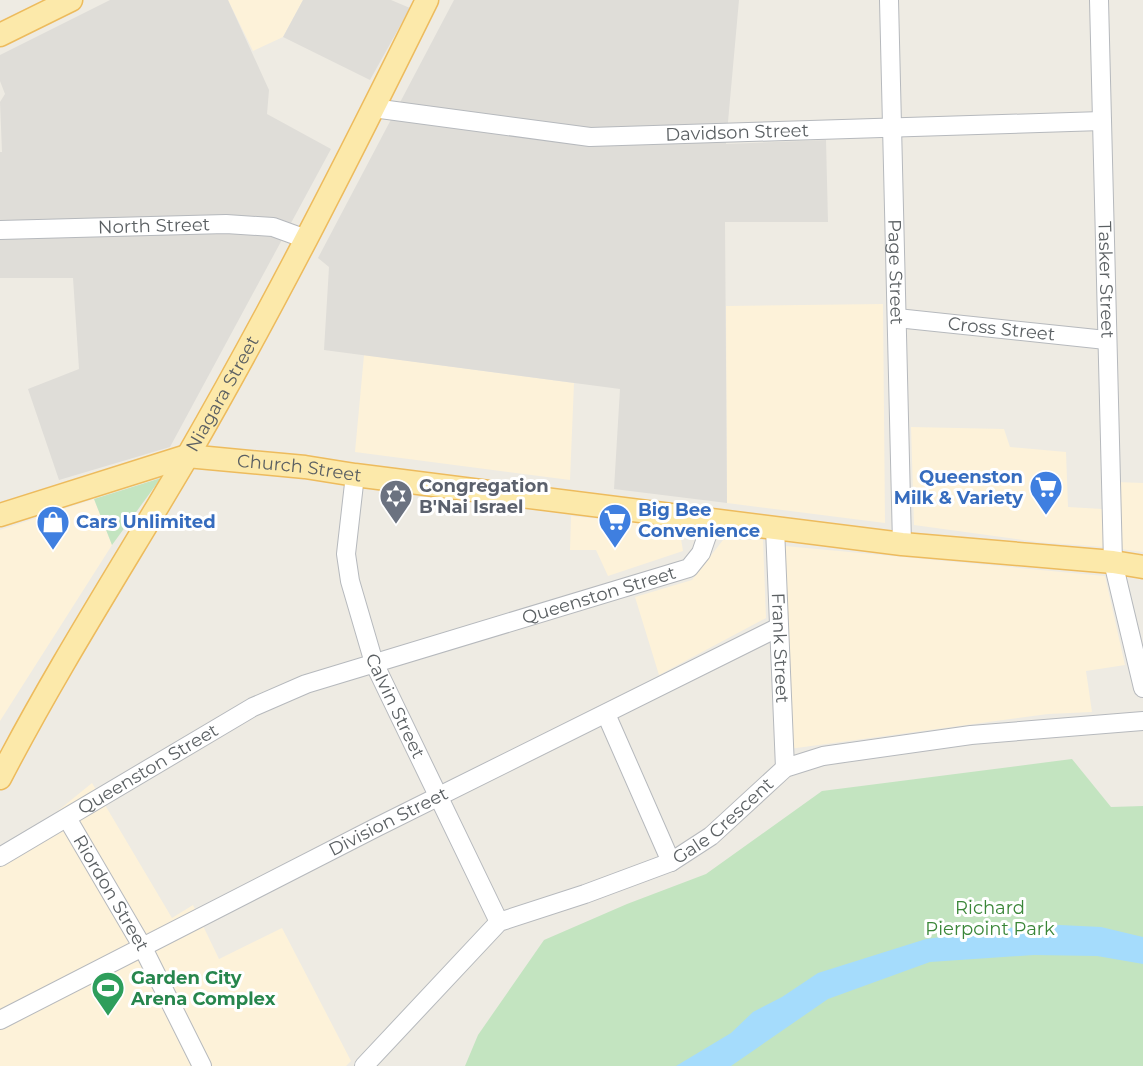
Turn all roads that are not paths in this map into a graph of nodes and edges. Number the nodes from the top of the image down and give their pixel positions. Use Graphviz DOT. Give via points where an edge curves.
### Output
graph roads {
  1 [pos="71,0"];
  2 [pos="427,0"];
  3 [pos="889,0"];
  4 [pos="1099,0"];
  5 [pos="29,20"];
  6 [pos="0,28"];
  7 [pos="0,35"];
  8 [pos="373,108"];
  9 [pos="1102,121"];
  10 [pos="892,127"];
  11 [pos="0,230"];
  12 [pos="306,239"];
  13 [pos="897,318"];
  14 [pos="1106,340"];
  15 [pos="187,456"];
  16 [pos="355,475"];
  17 [pos="0,515"];
  18 [pos="712,521"];
  19 [pos="775,528"];
  20 [pos="902,544"];
  21 [pos="1113,562"];
  22 [pos="1143,567"];
  23 [pos="779,627"];
  24 [pos="374,663"];
  25 [pos="1143,688"];
  26 [pos="606,714"];
  27 [pos="1143,721"];
  28 [pos="8,752"];
  29 [pos="785,768"];
  30 [pos="0,778"];
  31 [pos="440,795"];
  32 [pos="67,818"];
  33 [pos="0,848"];
  34 [pos="0,857"];
  35 [pos="671,862"];
  36 [pos="499,922"];
  37 [pos="142,946"];
  38 [pos="0,1020"];
  39 [pos="202,1066"];
  40 [pos="364,1066"];
  1 -- 5 [label="main road"];
  2 -- 8 [label="main road, Niagara Street"];
  3 -- 10 [label="street, Page Street"];
  4 -- 9 [label="street, Tasker Street"];
  5 -- 6 [label="main road"];
  5 -- 7 [label="main road"];
  8 -- 10 [label="street, Davidson Street" via="590,137"];
  8 -- 12 [label="main road, Niagara Street"];
  9 -- 10 [label="street, Davidson Street"];
  9 -- 14 [label="street, Tasker Street"];
  10 -- 13 [label="street, Page Street"];
  11 -- 12 [label="street, North Street" via="226,224 273,227"];
  12 -- 15 [label="main road, Niagara Street"];
  13 -- 14 [label="street, Cross Street"];
  13 -- 20 [label="street, Page Street"];
  14 -- 21 [label="street, Tasker Street"];
  15 -- 16 [label="main road, Church Street"];
  15 -- 17 [label="main road, Church Street"];
  15 -- 28 [label="main road, Niagara Street"];
  16 -- 18 [label="main road, Church Street"];
  16 -- 24 [label="street, Calvin Street" via="346,554"];
  18 -- 19 [label="main road"];
  18 -- 24 [label="street, Queenston Street" via="701,553 689,567"];
  19 -- 20 [label="main road"];
  19 -- 23 [label="street, Frank Street"];
  20 -- 21 [label="main road"];
  21 -- 22 [label="main road"];
  21 -- 25 [label="street, Tasker Street"];
  23 -- 26 [label="street, Division Street"];
  23 -- 29 [label="street, Frank Street"];
  24 -- 31 [label="street, Calvin Street"];
  24 -- 32 [label="street, Queenston Street" via="306,684 253,707"];
  26 -- 31 [label="street, Division Street"];
  26 -- 35 [label="street"];
  27 -- 29 [label="street, Gale Crescent" via="971,735 823,756"];
  28 -- 30 [label="main road, Niagara Street"];
  29 -- 35 [label="street, Gale Crescent" via="711,836"];
  31 -- 36 [label="street, Calvin Street"];
  31 -- 37 [label="street, Division Street"];
  32 -- 33 [label="street, Queenston Street" via="44,825"];
  32 -- 34 [label="street, Queenston Street"];
  32 -- 37 [label="street, Riordon Street"];
  35 -- 36 [label="street, Gale Crescent"];
  36 -- 40 [label="street, Gale Crescent"];
  37 -- 38 [label="street, Division Street"];
  37 -- 39 [label="street, Riordon Street"];
}
